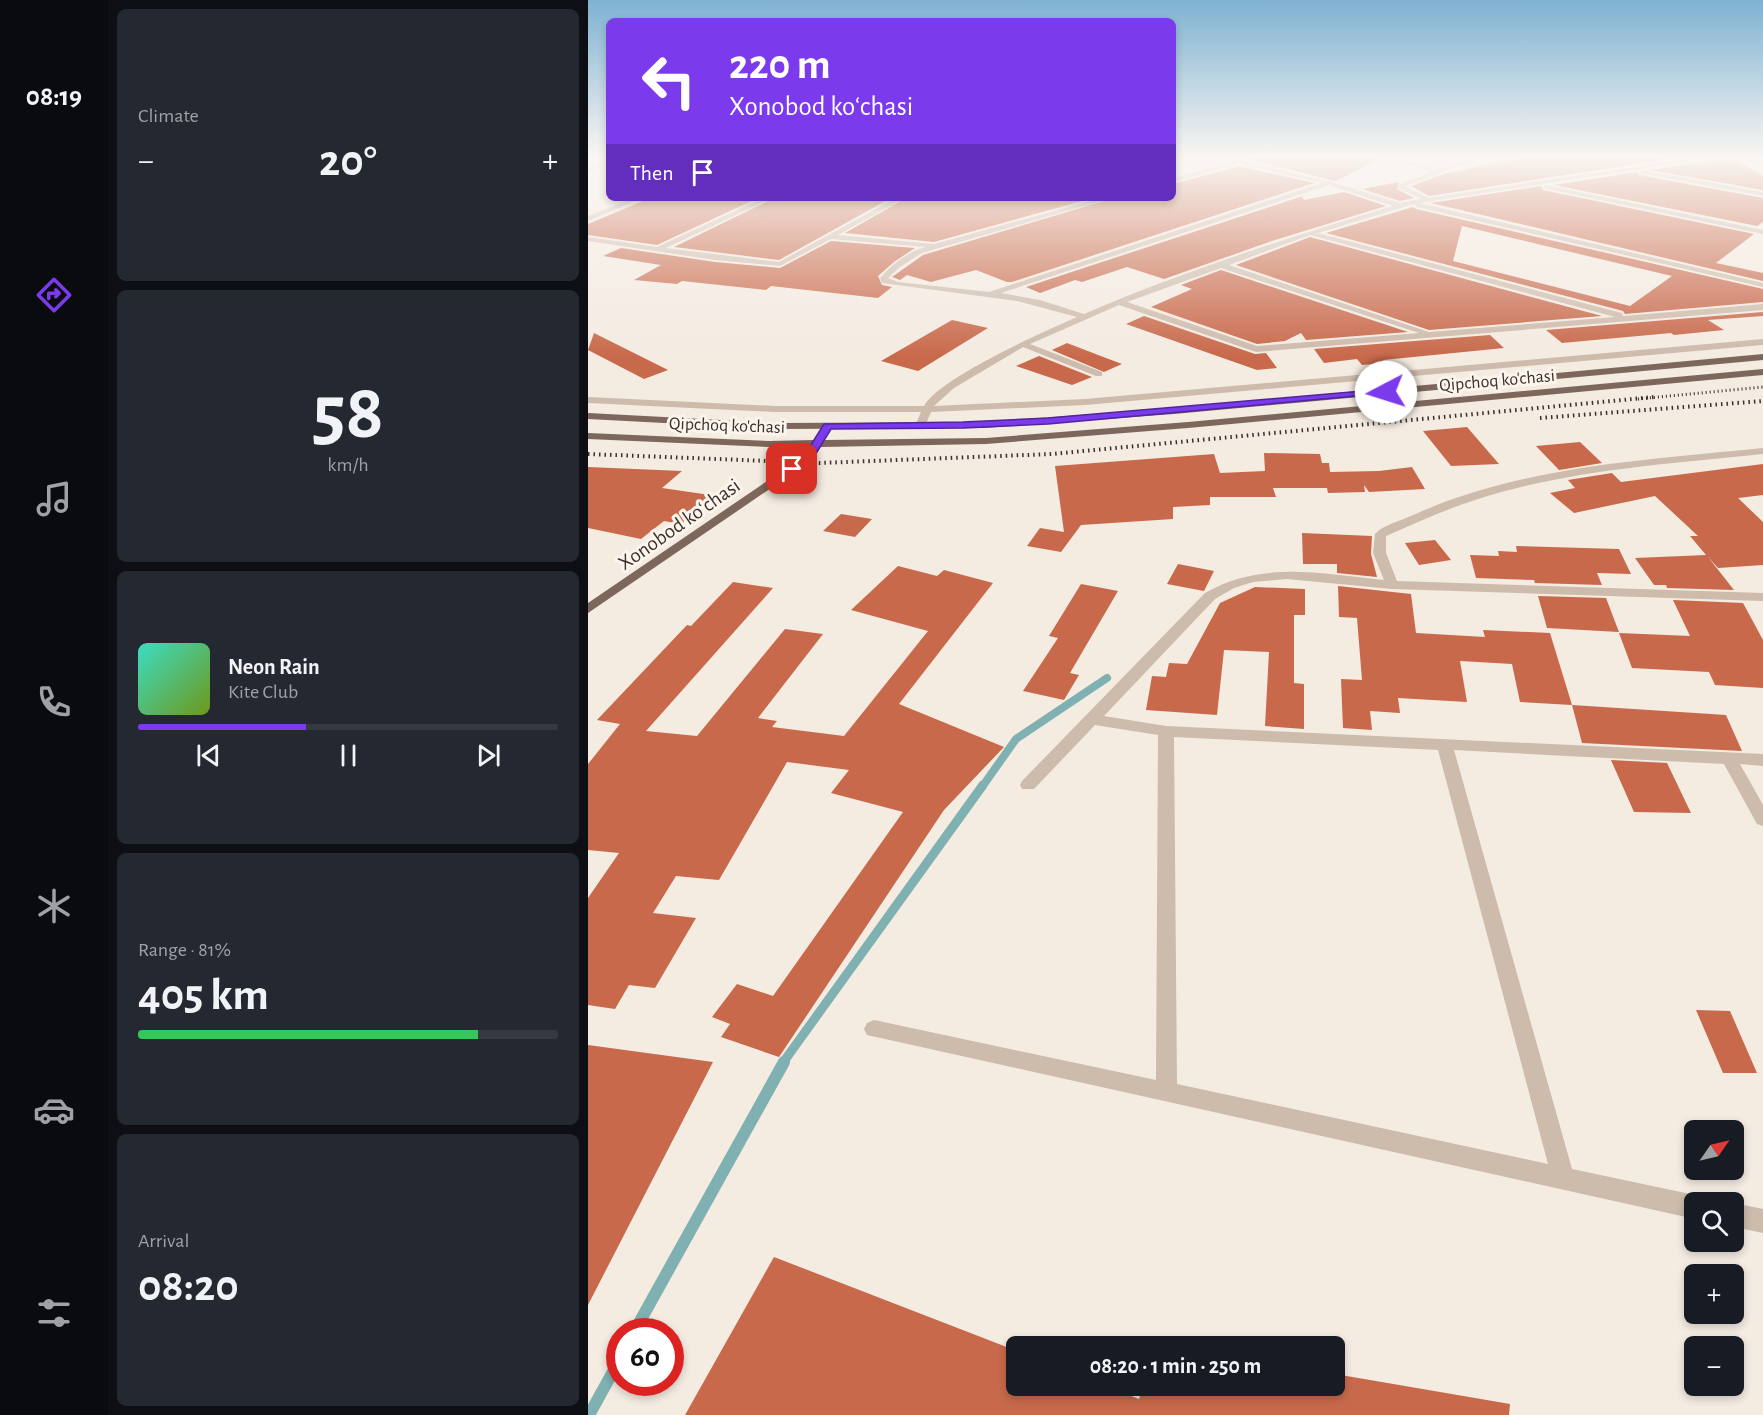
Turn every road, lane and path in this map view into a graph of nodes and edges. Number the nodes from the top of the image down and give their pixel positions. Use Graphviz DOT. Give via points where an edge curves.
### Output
graph roads {
  1 [pos="713,224"];
  2 [pos="855,224"];
  3 [pos="1016,224"];
  4 [pos="1203,224"];
  5 [pos="1337,224"];
  6 [pos="1502,224"];
  7 [pos="1725,224"];
  8 [pos="1763,232"];
  9 [pos="1310,233"];
  10 [pos="832,237"];
  11 [pos="588,239"];
  12 [pos="937,246"];
  13 [pos="659,249"];
  14 [pos="1221,265"];
  15 [pos="1763,285"];
  16 [pos="986,295"];
  17 [pos="1119,302"];
  18 [pos="1763,307"];
  19 [pos="1085,316"];
  20 [pos="1631,319"];
  21 [pos="1434,335"];
  22 [pos="1763,342"];
  23 [pos="1022,344"];
  24 [pos="1763,357"];
  25 [pos="1763,372"];
  26 [pos="1099,374"];
  27 [pos="588,400"];
  28 [pos="926,410"];
  29 [pos="588,416"];
  30 [pos="828,426"];
  31 [pos="920,426"];
  32 [pos="588,436"];
  33 [pos="914,443"];
  34 [pos="817,444"];
  35 [pos="1763,451"];
  36 [pos="1392,585"];
  37 [pos="1763,597"];
  38 [pos="588,609"];
  39 [pos="1092,719"];
  40 [pos="1166,731"];
  41 [pos="1444,744"];
  42 [pos="1728,759"];
  43 [pos="1763,760"];
  44 [pos="1028,785"];
  45 [pos="1763,820"];
  46 [pos="874,1029"];
  47 [pos="1166,1092"];
  48 [pos="1563,1178"];
  49 [pos="1684,1205"];
  50 [pos="1744,1217"];
  51 [pos="1763,1221"];
  1 -- 13 [label="street"];
  2 -- 10 [label="street"];
  3 -- 12 [label="street"];
  4 -- 16 [label="street"];
  5 -- 9 [label="street"];
  6 -- 15 [label="street"];
  7 -- 8 [label="street"];
  9 -- 14 [label="street"];
  9 -- 20 [label="street"];
  10 -- 12 [label="street"];
  10 -- 13 [label="street" via="780,264"];
  11 -- 13 [label="street"];
  12 -- 16 [label="street" via="919,251 897,265 885,275 885,281"];
  14 -- 17 [label="street"];
  14 -- 21 [label="street"];
  16 -- 19 [label="street" via="1050,304"];
  17 -- 19 [label="street"];
  17 -- 21 [label="street" via="1256,349"];
  18 -- 20 [label="street"];
  19 -- 23 [label="street"];
  20 -- 21 [label="street"];
  22 -- 28 [label="street" via="1085,402"];
  23 -- 26 [label="street"];
  23 -- 28 [label="street" via="951,386"];
  24 -- 31 [label="main road, Qipchoq ko'chasi" via="1112,416"];
  25 -- 33 [label="main road, Qipchoq ko'chasi" via="1123,431"];
  27 -- 28 [label="street" via="791,410"];
  28 -- 31 [label="street"];
  29 -- 30 [label="main road, Qipchoq ko'chasi" via="674,423"];
  30 -- 31 [label="main road, Qipchoq ko'chasi"];
  30 -- 34 [label="main road, Xonobod koʻchasi"];
  31 -- 33 [label="main road"];
  32 -- 34 [label="main road, Qipchoq ko'chasi"];
  33 -- 34 [label="main road, Qipchoq ko'chasi"];
  34 -- 38 [label="main road, Xonobod koʻchasi" via="808,458"];
  35 -- 36 [label="street" via="1599,468 1466,499 1381,534 1378,547"];
  36 -- 37 [label="street"];
  36 -- 39 [label="street" via="1287,575 1229,585 1210,596"];
  39 -- 40 [label="street"];
  39 -- 44 [label="street"];
  40 -- 41 [label="street"];
  40 -- 47 [label="street"];
  41 -- 42 [label="street"];
  41 -- 48 [label="street"];
  42 -- 43 [label="street"];
  42 -- 45 [label="street"];
  46 -- 47 [label="street"];
  47 -- 48 [label="street"];
  48 -- 49 [label="street"];
  50 -- 51 [label="street"];
}
